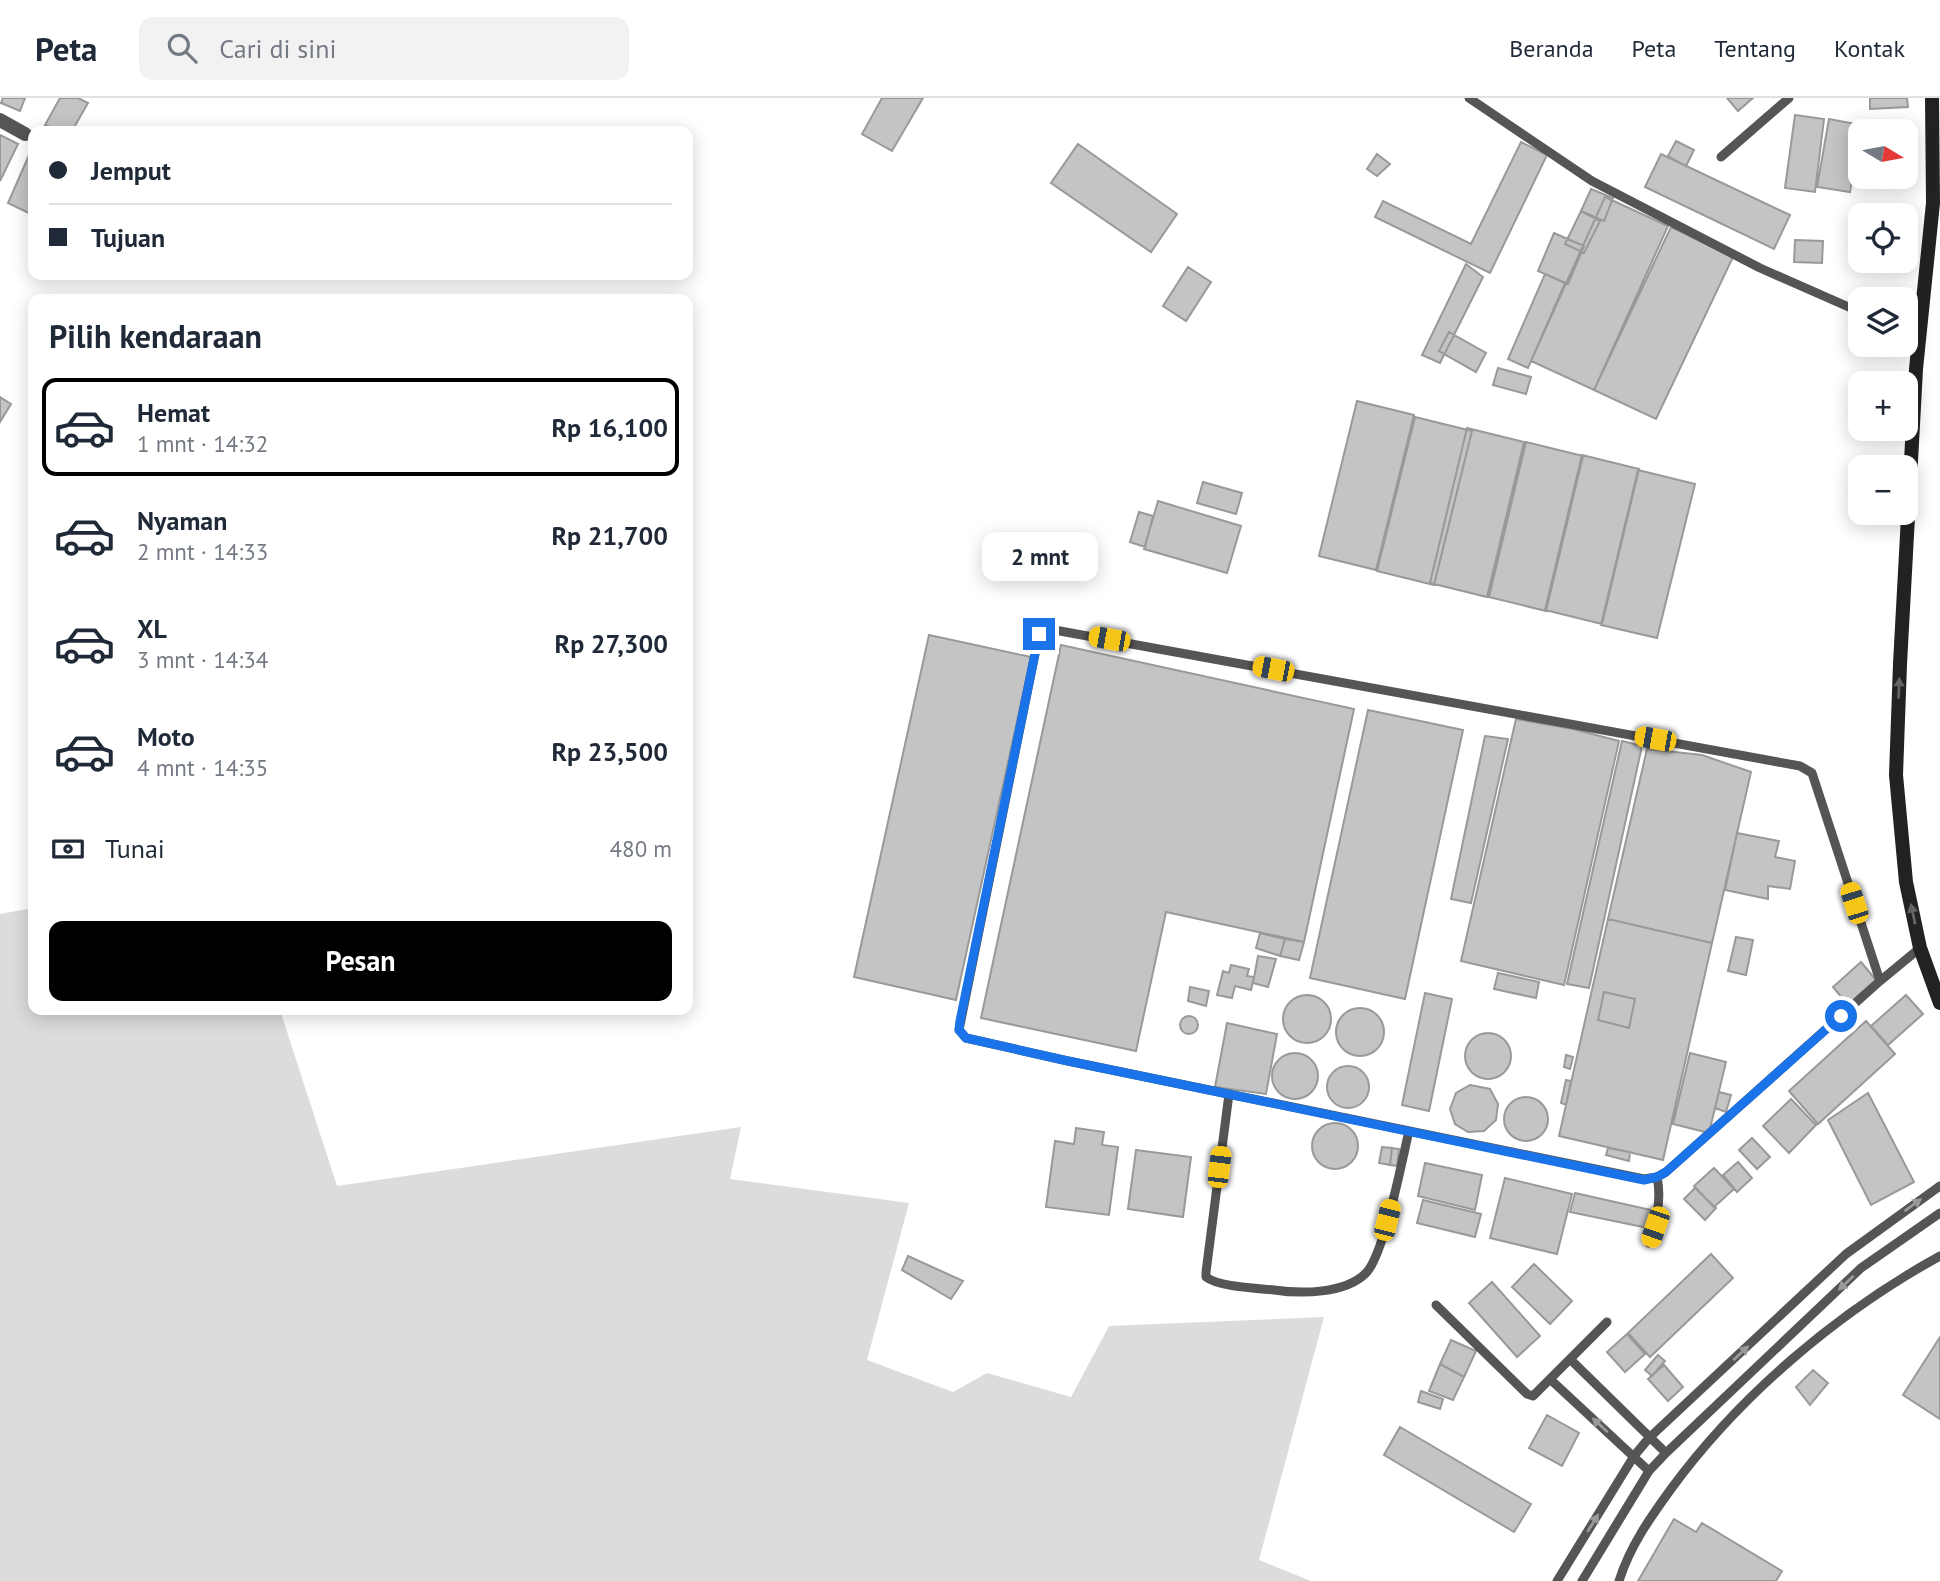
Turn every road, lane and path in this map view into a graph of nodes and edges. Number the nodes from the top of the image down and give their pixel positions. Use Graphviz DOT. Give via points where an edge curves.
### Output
graph roads {
  1 [pos="1469,98"];
  2 [pos="1789,98"];
  3 [pos="1932,98"];
  4 [pos="0,120"];
  5 [pos="25,134"];
  6 [pos="1721,157"];
  7 [pos="1918,303"];
  8 [pos="1848,307"];
  9 [pos="1912,357"];
  10 [pos="1920,948"];
  11 [pos="1880,981"];
  12 [pos="1940,1003"];
  13 [pos="1229,1094"];
  14 [pos="1409,1131"];
  15 [pos="1657,1177"];
  16 [pos="1940,1186"];
  17 [pos="1940,1213"];
  18 [pos="1649,1243"];
  19 [pos="1940,1256"];
  20 [pos="1436,1305"];
  21 [pos="1607,1322"];
  22 [pos="1571,1360"];
  23 [pos="1551,1380"];
  24 [pos="1649,1438"];
  25 [pos="1666,1453"];
  26 [pos="1634,1456"];
  27 [pos="1649,1471"];
  28 [pos="1557,1581"];
  29 [pos="1582,1581"];
  30 [pos="1619,1581"];
  1 -- 8 [label="lane" via="1592,181 1760,268"];
  2 -- 6 [label="lane"];
  3 -- 7 [label="street" via="1933,204"];
  4 -- 5 [label="street"];
  10 -- 9 [label="street, one-way" via="1902,861 1896,775"];
  10 -- 11 [label="lane"];
  10 -- 12 [label="street"];
  11 -- 13 [label="lane" via="1807,769 1043,629 959,1030 966,1038"];
  11 -- 15 [label="lane"];
  13 -- 14 [label="lane"];
  13 -- 14 [label="lane" via="1206,1277 1229,1284 1309,1290 1343,1286 1366,1274 1381,1243"];
  14 -- 15 [label="lane" via="1644,1180"];
  15 -- 18 [label="lane" via="1660,1196"];
  24 -- 16 [label="lane, one-way" via="1846,1254"];
  17 -- 25 [label="lane, one-way" via="1861,1268"];
  19 -- 30 [label="lane" via="1820,1336 1737,1410 1686,1469 1641,1532"];
  20 -- 23 [label="lane" via="1527,1394 1535,1395"];
  21 -- 22 [label="lane"];
  22 -- 23 [label="lane"];
  22 -- 24 [label="lane"];
  26 -- 23 [label="lane, one-way"];
  24 -- 25 [label="lane"];
  24 -- 26 [label="lane"];
  25 -- 27 [label="lane"];
  26 -- 27 [label="lane"];
  28 -- 26 [label="lane, one-way"];
  27 -- 29 [label="lane"];
}
